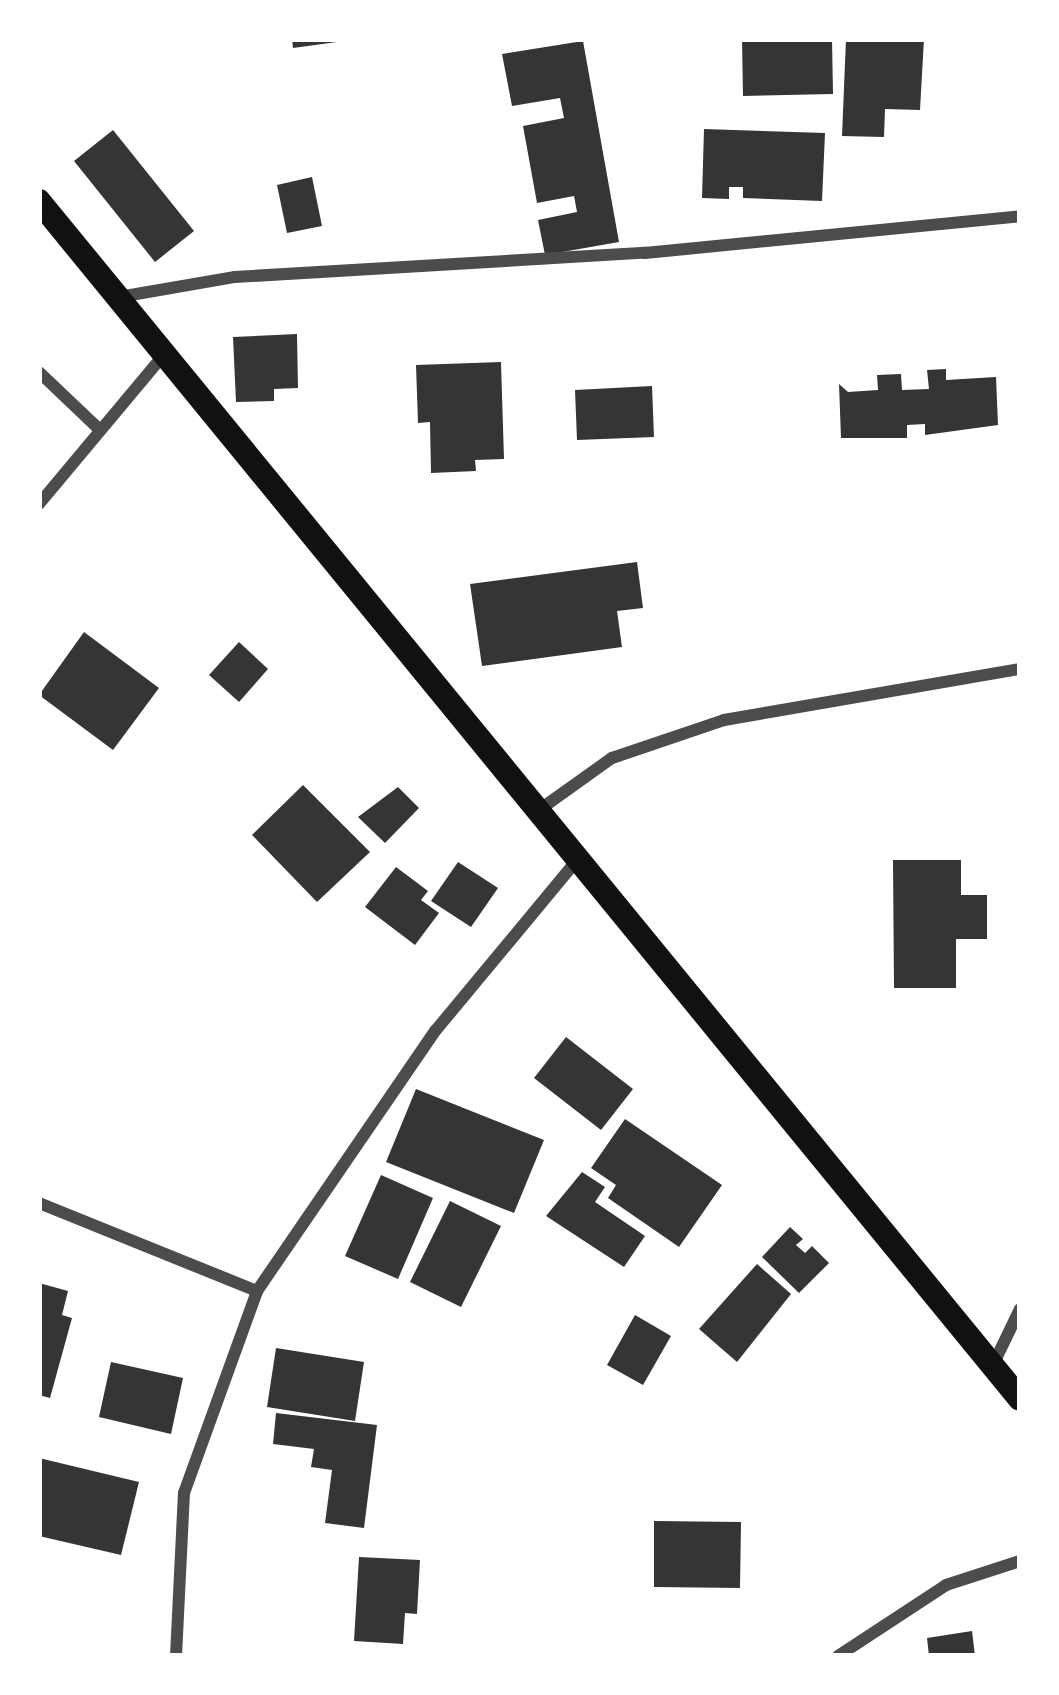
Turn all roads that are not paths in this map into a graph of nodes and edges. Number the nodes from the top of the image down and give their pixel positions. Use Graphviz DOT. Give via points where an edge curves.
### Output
graph roads {
  1 [pos="39,201"];
  2 [pos="1020,217"];
  3 [pos="112,299"];
  4 [pos="161,358"];
  5 [pos="39,372"];
  6 [pos="100,430"];
  7 [pos="39,504"];
  8 [pos="1020,669"];
  9 [pos="538,811"];
  10 [pos="578,859"];
  11 [pos="39,1202"];
  12 [pos="257,1292"];
  13 [pos="1020,1309"];
  14 [pos="993,1365"];
  15 [pos="1020,1399"];
  16 [pos="1020,1561"];
  17 [pos="176,1656"];
  18 [pos="838,1656"];
  1 -- 3 [label="main road"];
  2 -- 3 [label="street" via="644,253 236,277"];
  3 -- 4 [label="main road"];
  4 -- 6 [label="street"];
  4 -- 9 [label="main road"];
  5 -- 6 [label="street"];
  6 -- 7 [label="street"];
  8 -- 9 [label="street" via="724,720 612,758"];
  9 -- 10 [label="main road"];
  10 -- 12 [label="street" via="436,1030"];
  10 -- 14 [label="main road"];
  11 -- 12 [label="street"];
  12 -- 17 [label="street" via="184,1493"];
  13 -- 14 [label="street"];
  14 -- 15 [label="main road"];
  16 -- 18 [label="street" via="946,1585"];
}
